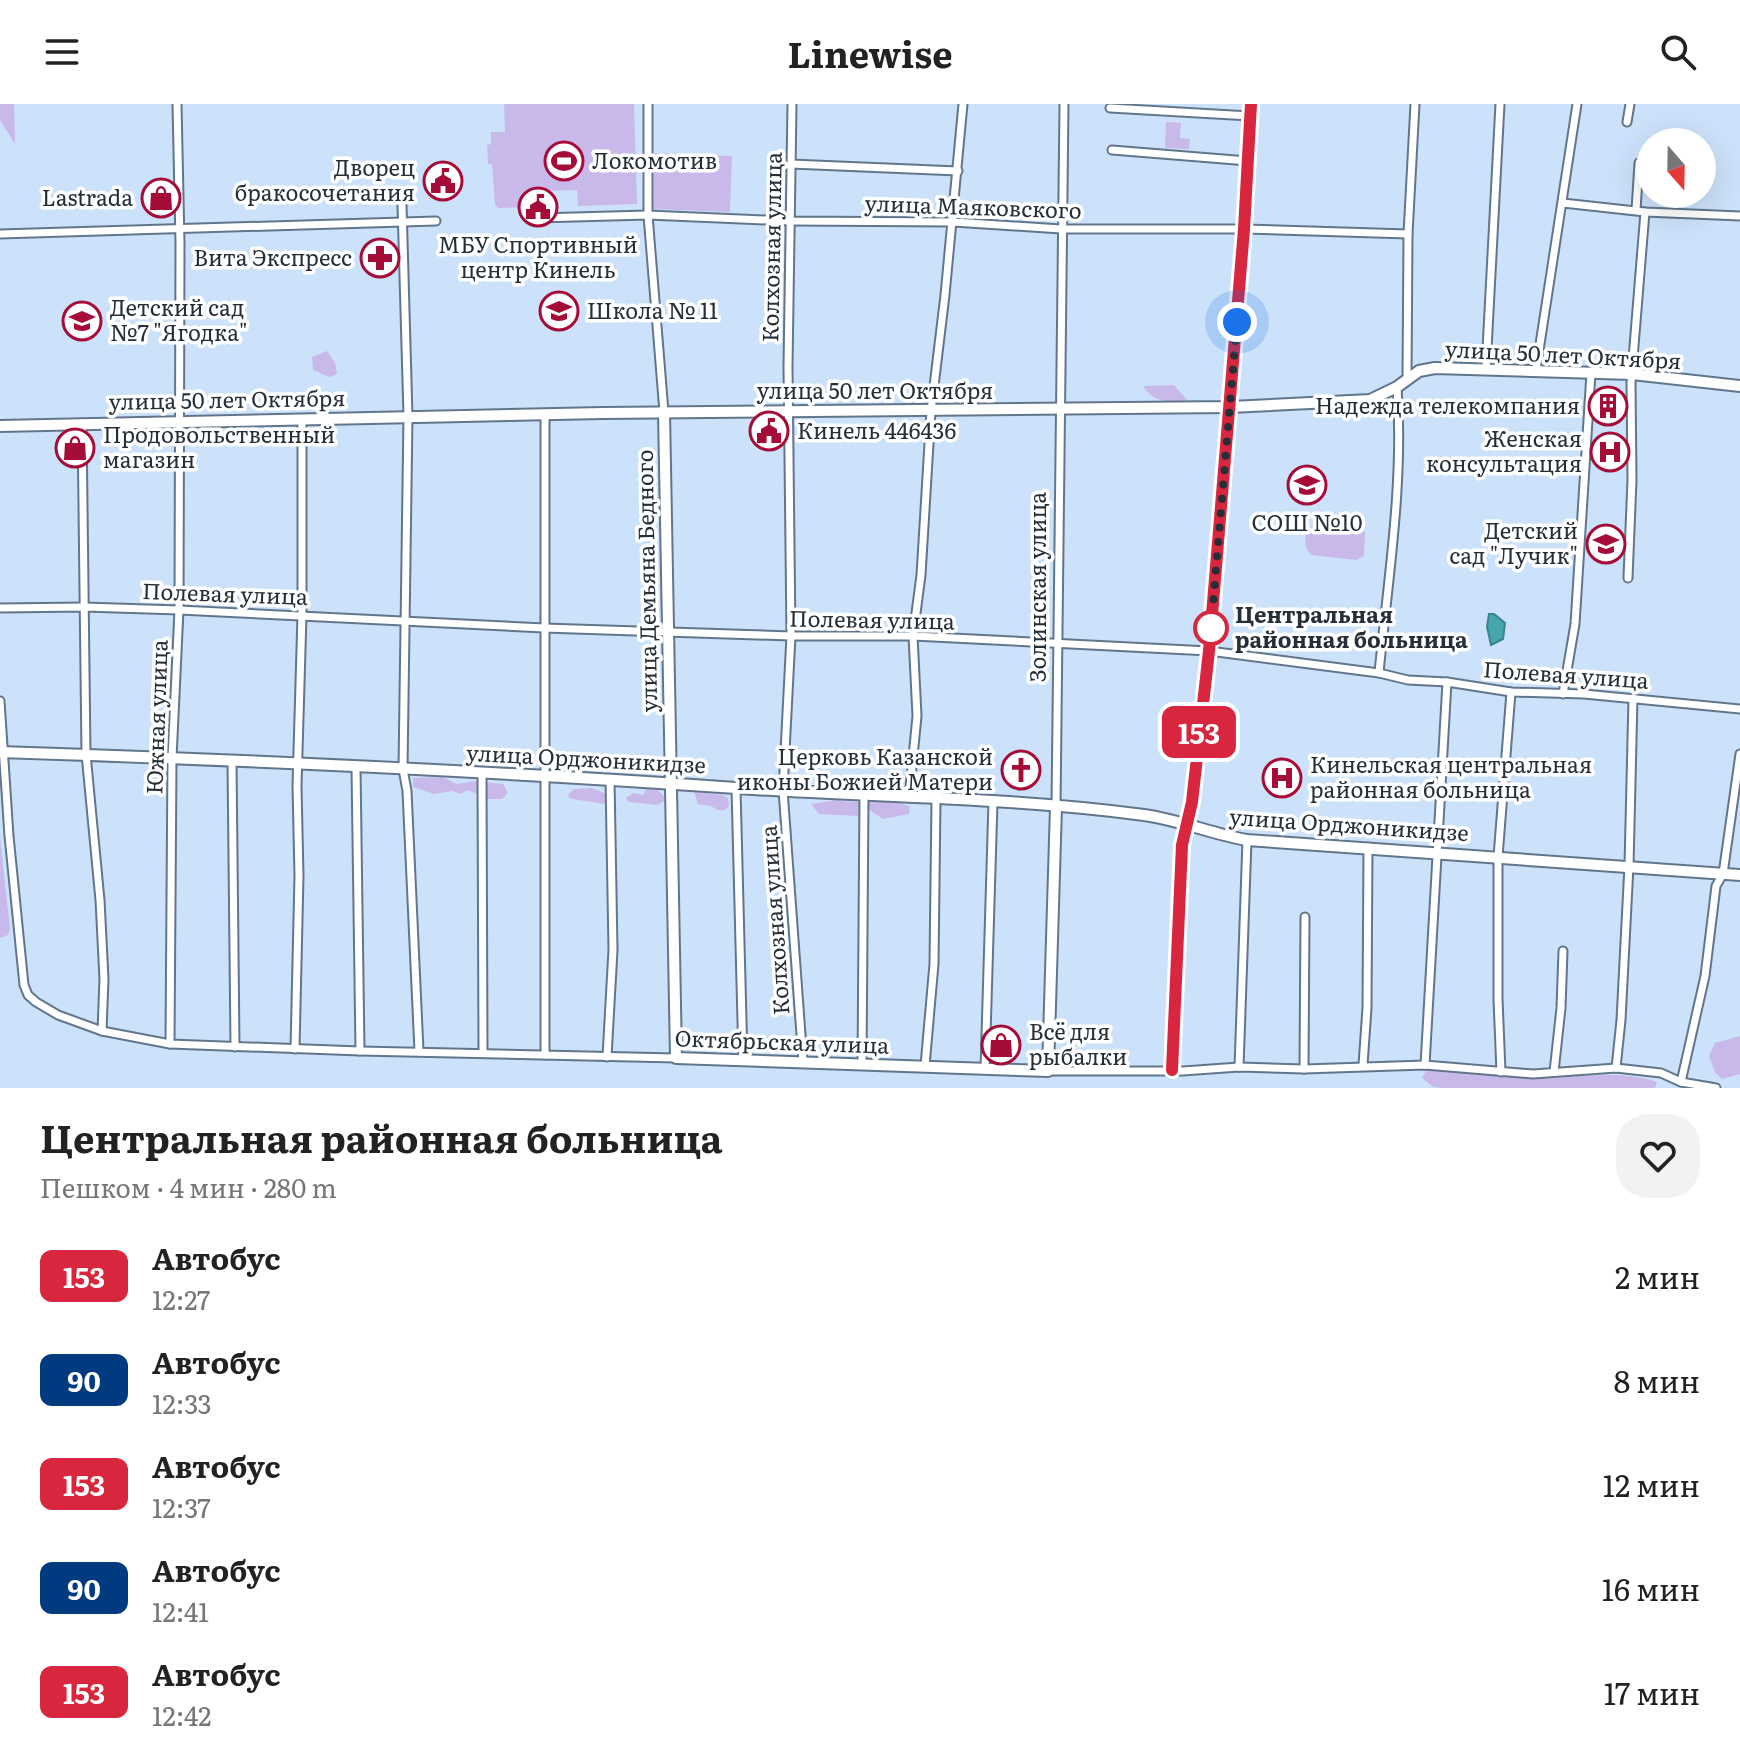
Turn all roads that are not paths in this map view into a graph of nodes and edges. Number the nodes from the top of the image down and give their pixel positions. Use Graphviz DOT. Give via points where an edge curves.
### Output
graph roads {
  1 [pos="177,104"];
  2 [pos="648,104"];
  3 [pos="792,104"];
  4 [pos="963,104"];
  5 [pos="1064,104"];
  6 [pos="1251,104"];
  7 [pos="1415,104"];
  8 [pos="1500,104"];
  9 [pos="1577,104"];
  10 [pos="1630,104"];
  11 [pos="1110,108"];
  12 [pos="1250,116"];
  13 [pos="1627,122"];
  14 [pos="1112,150"];
  15 [pos="1248,161"];
  16 [pos="791,164"];
  17 [pos="958,171"];
  18 [pos="1563,203"];
  19 [pos="402,205"];
  20 [pos="1636,210"];
  21 [pos="1645,212"];
  22 [pos="648,215"];
  23 [pos="1740,216"];
  24 [pos="537,218"];
  25 [pos="436,221"];
  26 [pos="790,221"];
  27 [pos="402,222"];
  28 [pos="953,222"];
  29 [pos="180,229"];
  30 [pos="1061,229"];
  31 [pos="1244,229"];
  32 [pos="0,234"];
  33 [pos="1408,234"];
  34 [pos="1486,368"];
  35 [pos="1536,370"];
  36 [pos="1591,373"];
  37 [pos="1632,374"];
  38 [pos="1407,378"];
  39 [pos="1740,386"];
  40 [pos="1397,387"];
  41 [pos="1230,407"];
  42 [pos="788,411"];
  43 [pos="931,411"];
  44 [pos="1059,411"];
  45 [pos="664,412"];
  46 [pos="545,414"];
  47 [pos="408,416"];
  48 [pos="302,420"];
  49 [pos="179,422"];
  50 [pos="82,423"];
  51 [pos="0,426"];
  52 [pos="1628,578"];
  53 [pos="84,607"];
  54 [pos="0,608"];
  55 [pos="179,610"];
  56 [pos="302,615"];
  57 [pos="404,621"];
  58 [pos="544,628"];
  59 [pos="669,631"];
  60 [pos="791,636"];
  61 [pos="913,636"];
  62 [pos="1058,644"];
  63 [pos="1209,651"];
  64 [pos="1379,673"];
  65 [pos="1447,682"];
  66 [pos="1511,692"];
  67 [pos="1563,694"];
  68 [pos="1633,698"];
  69 [pos="0,701"];
  70 [pos="1740,709"];
  71 [pos="2,752"];
  72 [pos="86,754"];
  73 [pos="1740,754"];
  74 [pos="172,758"];
  75 [pos="232,761"];
  76 [pos="298,765"];
  77 [pos="356,767"];
  78 [pos="403,769"];
  79 [pos="482,774"];
  80 [pos="546,777"];
  81 [pos="610,779"];
  82 [pos="671,782"];
  83 [pos="736,788"];
  84 [pos="783,790"];
  85 [pos="864,796"];
  86 [pos="909,798"];
  87 [pos="936,799"];
  88 [pos="993,802"];
  89 [pos="1056,807"];
  90 [pos="1187,822"];
  91 [pos="1247,840"];
  92 [pos="1368,847"];
  93 [pos="1436,852"];
  94 [pos="1498,857"];
  95 [pos="1629,866"];
  96 [pos="1723,874"];
  97 [pos="1740,875"];
  98 [pos="1305,917"];
  99 [pos="1563,951"];
  100 [pos="102,1031"];
  101 [pos="170,1044"];
  102 [pos="235,1047"];
  103 [pos="295,1049"];
  104 [pos="360,1051"];
  105 [pos="419,1051"];
  106 [pos="483,1053"];
  107 [pos="545,1055"];
  108 [pos="607,1057"];
  109 [pos="676,1058"];
  110 [pos="743,1060"];
  111 [pos="803,1062"];
  112 [pos="862,1064"];
  113 [pos="1363,1065"];
  114 [pos="1425,1065"];
  115 [pos="925,1066"];
  116 [pos="1239,1067"];
  117 [pos="1616,1068"];
  118 [pos="985,1069"];
  119 [pos="1304,1069"];
  120 [pos="1172,1070"];
  121 [pos="1048,1071"];
  122 [pos="1501,1072"];
  123 [pos="1554,1072"];
  124 [pos="1681,1082"];
  125 [pos="1716,1088"];
  1 -- 29 [label="street, Южная улица"];
  2 -- 22 [label="street, улица Демьяна Бедного"];
  3 -- 16 [label="street, Колхозная улица"];
  4 -- 17 [label="street"];
  5 -- 30 [label="street, Золинская улица"];
  6 -- 12 [label="main road"];
  7 -- 33 [label="street"];
  8 -- 34 [label="street"];
  9 -- 18 [label="street"];
  10 -- 13 [label="street"];
  11 -- 12 [label="street"];
  12 -- 15 [label="main road"];
  14 -- 15 [label="street"];
  15 -- 31 [label="main road"];
  16 -- 17 [label="street"];
  16 -- 26 [label="street, Колхозная улица"];
  17 -- 28 [label="street"];
  18 -- 20 [label="street"];
  18 -- 35 [label="street"];
  19 -- 27 [label="street"];
  20 -- 21 [label="street"];
  21 -- 23 [label="street"];
  21 -- 37 [label="street"];
  22 -- 24 [label="street, улица Маяковского"];
  22 -- 26 [label="street, улица Маяковского"];
  22 -- 45 [label="street, улица Демьяна Бедного"];
  25 -- 27 [label="street"];
  26 -- 28 [label="street, улица Маяковского"];
  26 -- 42 [label="street, Колхозная улица"];
  27 -- 29 [label="street"];
  27 -- 47 [label="street"];
  28 -- 30 [label="street, улица Маяковского"];
  28 -- 43 [label="street"];
  29 -- 32 [label="street"];
  29 -- 49 [label="street, Южная улица"];
  30 -- 31 [label="street, улица Маяковского"];
  30 -- 44 [label="street, Золинская улица"];
  31 -- 33 [label="street, улица Маяковского"];
  31 -- 41 [label="main road"];
  33 -- 38 [label="street"];
  34 -- 35 [label="main road, улица 50 лет Октября"];
  34 -- 38 [label="main road, улица 50 лет Октября" via="1435,368"];
  35 -- 36 [label="main road, улица 50 лет Октября"];
  36 -- 37 [label="main road, улица 50 лет Октября"];
  36 -- 67 [label="street" via="1575,624"];
  37 -- 39 [label="main road, улица 50 лет Октября"];
  37 -- 52 [label="street"];
  38 -- 40 [label="main road, улица 50 лет Октября"];
  40 -- 41 [label="main road, улица 50 лет Октября" via="1359,401"];
  40 -- 64 [label="street" via="1395,502"];
  41 -- 44 [label="main road, улица 50 лет Октября"];
  41 -- 63 [label="main road"];
  42 -- 43 [label="main road, улица 50 лет Октября"];
  42 -- 45 [label="main road, улица 50 лет Октября"];
  42 -- 60 [label="street, Колхозная улица"];
  43 -- 44 [label="main road, улица 50 лет Октября"];
  43 -- 61 [label="street"];
  44 -- 62 [label="street, Золинская улица"];
  45 -- 46 [label="main road, улица 50 лет Октября"];
  45 -- 59 [label="main road, улица Демьяна Бедного"];
  46 -- 47 [label="main road, улица 50 лет Октября"];
  46 -- 58 [label="street"];
  47 -- 48 [label="main road, улица 50 лет Октября"];
  47 -- 57 [label="street"];
  48 -- 49 [label="main road, улица 50 лет Октября"];
  48 -- 56 [label="street"];
  49 -- 50 [label="main road, улица 50 лет Октября"];
  49 -- 55 [label="street, Южная улица"];
  50 -- 51 [label="main road, улица 50 лет Октября"];
  50 -- 53 [label="street"];
  53 -- 54 [label="street, Полевая улица"];
  53 -- 55 [label="street, Полевая улица"];
  53 -- 72 [label="street"];
  55 -- 56 [label="street, Полевая улица"];
  55 -- 74 [label="street, Южная улица"];
  56 -- 57 [label="street, Полевая улица"];
  56 -- 76 [label="street"];
  57 -- 58 [label="street, Полевая улица"];
  57 -- 78 [label="street"];
  58 -- 59 [label="street, Полевая улица"];
  58 -- 80 [label="street"];
  59 -- 60 [label="street, Полевая улица"];
  59 -- 82 [label="main road, улица Демьяна Бедного"];
  60 -- 61 [label="street, Полевая улица"];
  60 -- 84 [label="street, Колхозная улица"];
  61 -- 62 [label="street, Полевая улица"];
  61 -- 86 [label="street" via="917,716"];
  62 -- 63 [label="street, Полевая улица"];
  62 -- 89 [label="street, Золинская улица"];
  63 -- 64 [label="street, Полевая улица"];
  63 -- 90 [label="main road"];
  64 -- 65 [label="street, Полевая улица"];
  65 -- 66 [label="street, Полевая улица"];
  65 -- 93 [label="street"];
  66 -- 67 [label="street, Полевая улица"];
  66 -- 94 [label="street"];
  67 -- 68 [label="street, Полевая улица"];
  68 -- 70 [label="street, Полевая улица"];
  68 -- 95 [label="street"];
  69 -- 71 [label="street"];
  71 -- 72 [label="main road, улица Орджоникидзе"];
  71 -- 100 [label="street, Октябрьская улица" via="24,985 45,1009"];
  72 -- 74 [label="main road, улица Орджоникидзе"];
  72 -- 100 [label="street" via="100,900"];
  73 -- 96 [label="street"];
  74 -- 75 [label="main road, улица Орджоникидзе"];
  74 -- 101 [label="street, Южная улица"];
  75 -- 76 [label="main road, улица Орджоникидзе"];
  75 -- 102 [label="street"];
  76 -- 77 [label="main road, улица Орджоникидзе"];
  76 -- 103 [label="street"];
  77 -- 78 [label="main road, улица Орджоникидзе"];
  77 -- 104 [label="street"];
  78 -- 79 [label="main road, улица Орджоникидзе"];
  78 -- 105 [label="street"];
  79 -- 80 [label="main road, улица Орджоникидзе"];
  79 -- 106 [label="street"];
  80 -- 81 [label="main road, улица Орджоникидзе"];
  80 -- 107 [label="street"];
  81 -- 82 [label="main road, улица Орджоникидзе"];
  81 -- 108 [label="street" via="613,950"];
  82 -- 83 [label="main road, улица Орджоникидзе"];
  82 -- 109 [label="main road, улица Демьяна Бедного"];
  83 -- 84 [label="main road, улица Орджоникидзе"];
  83 -- 110 [label="street"];
  84 -- 85 [label="main road, улица Орджоникидзе"];
  84 -- 111 [label="street, Колхозная улица"];
  85 -- 86 [label="main road, улица Орджоникидзе"];
  85 -- 112 [label="street"];
  86 -- 87 [label="main road, улица Орджоникидзе"];
  87 -- 88 [label="main road, улица Орджоникидзе"];
  87 -- 115 [label="street" via="934,964"];
  88 -- 89 [label="main road, улица Орджоникидзе"];
  88 -- 118 [label="street"];
  89 -- 90 [label="main road, улица Орджоникидзе"];
  89 -- 121 [label="main road, Золинская улица"];
  90 -- 91 [label="main road, улица Орджоникидзе"];
  90 -- 120 [label="street"];
  91 -- 92 [label="main road, улица Орджоникидзе"];
  91 -- 116 [label="street"];
  92 -- 93 [label="main road, улица Орджоникидзе"];
  92 -- 113 [label="street"];
  93 -- 94 [label="main road, улица Орджоникидзе"];
  93 -- 114 [label="street"];
  94 -- 95 [label="main road, улица Орджоникидзе"];
  94 -- 122 [label="street"];
  95 -- 96 [label="main road, улица Орджоникидзе"];
  95 -- 117 [label="street"];
  96 -- 97 [label="main road, улица Орджоникидзе"];
  96 -- 124 [label="street" via="1716,886 1705,976"];
  98 -- 119 [label="street"];
  99 -- 123 [label="street"];
  100 -- 101 [label="street, Октябрьская улица"];
  101 -- 102 [label="street, Октябрьская улица"];
  102 -- 103 [label="street, Октябрьская улица"];
  103 -- 104 [label="street, Октябрьская улица"];
  104 -- 105 [label="street, Октябрьская улица"];
  105 -- 106 [label="street, Октябрьская улица"];
  106 -- 107 [label="street, Октябрьская улица"];
  107 -- 108 [label="street, Октябрьская улица"];
  108 -- 109 [label="street, Октябрьская улица"];
  109 -- 110 [label="main road, Октябрьская улица"];
  110 -- 111 [label="main road, Октябрьская улица"];
  111 -- 112 [label="main road, Октябрьская улица"];
  112 -- 115 [label="main road, Октябрьская улица"];
  113 -- 114 [label="street, Октябрьская улица"];
  113 -- 119 [label="street, Октябрьская улица"];
  114 -- 122 [label="street, Октябрьская улица"];
  115 -- 118 [label="main road, Октябрьская улица"];
  116 -- 119 [label="street, Октябрьская улица"];
  116 -- 120 [label="street, Октябрьская улица"];
  117 -- 123 [label="street, Октябрьская улица"];
  117 -- 124 [label="street, Октябрьская улица" via="1661,1073"];
  118 -- 121 [label="main road, Октябрьская улица"];
  120 -- 121 [label="street, Октябрьская улица"];
  122 -- 123 [label="street, Октябрьская улица"];
  124 -- 125 [label="street, Октябрьская улица"];
}
